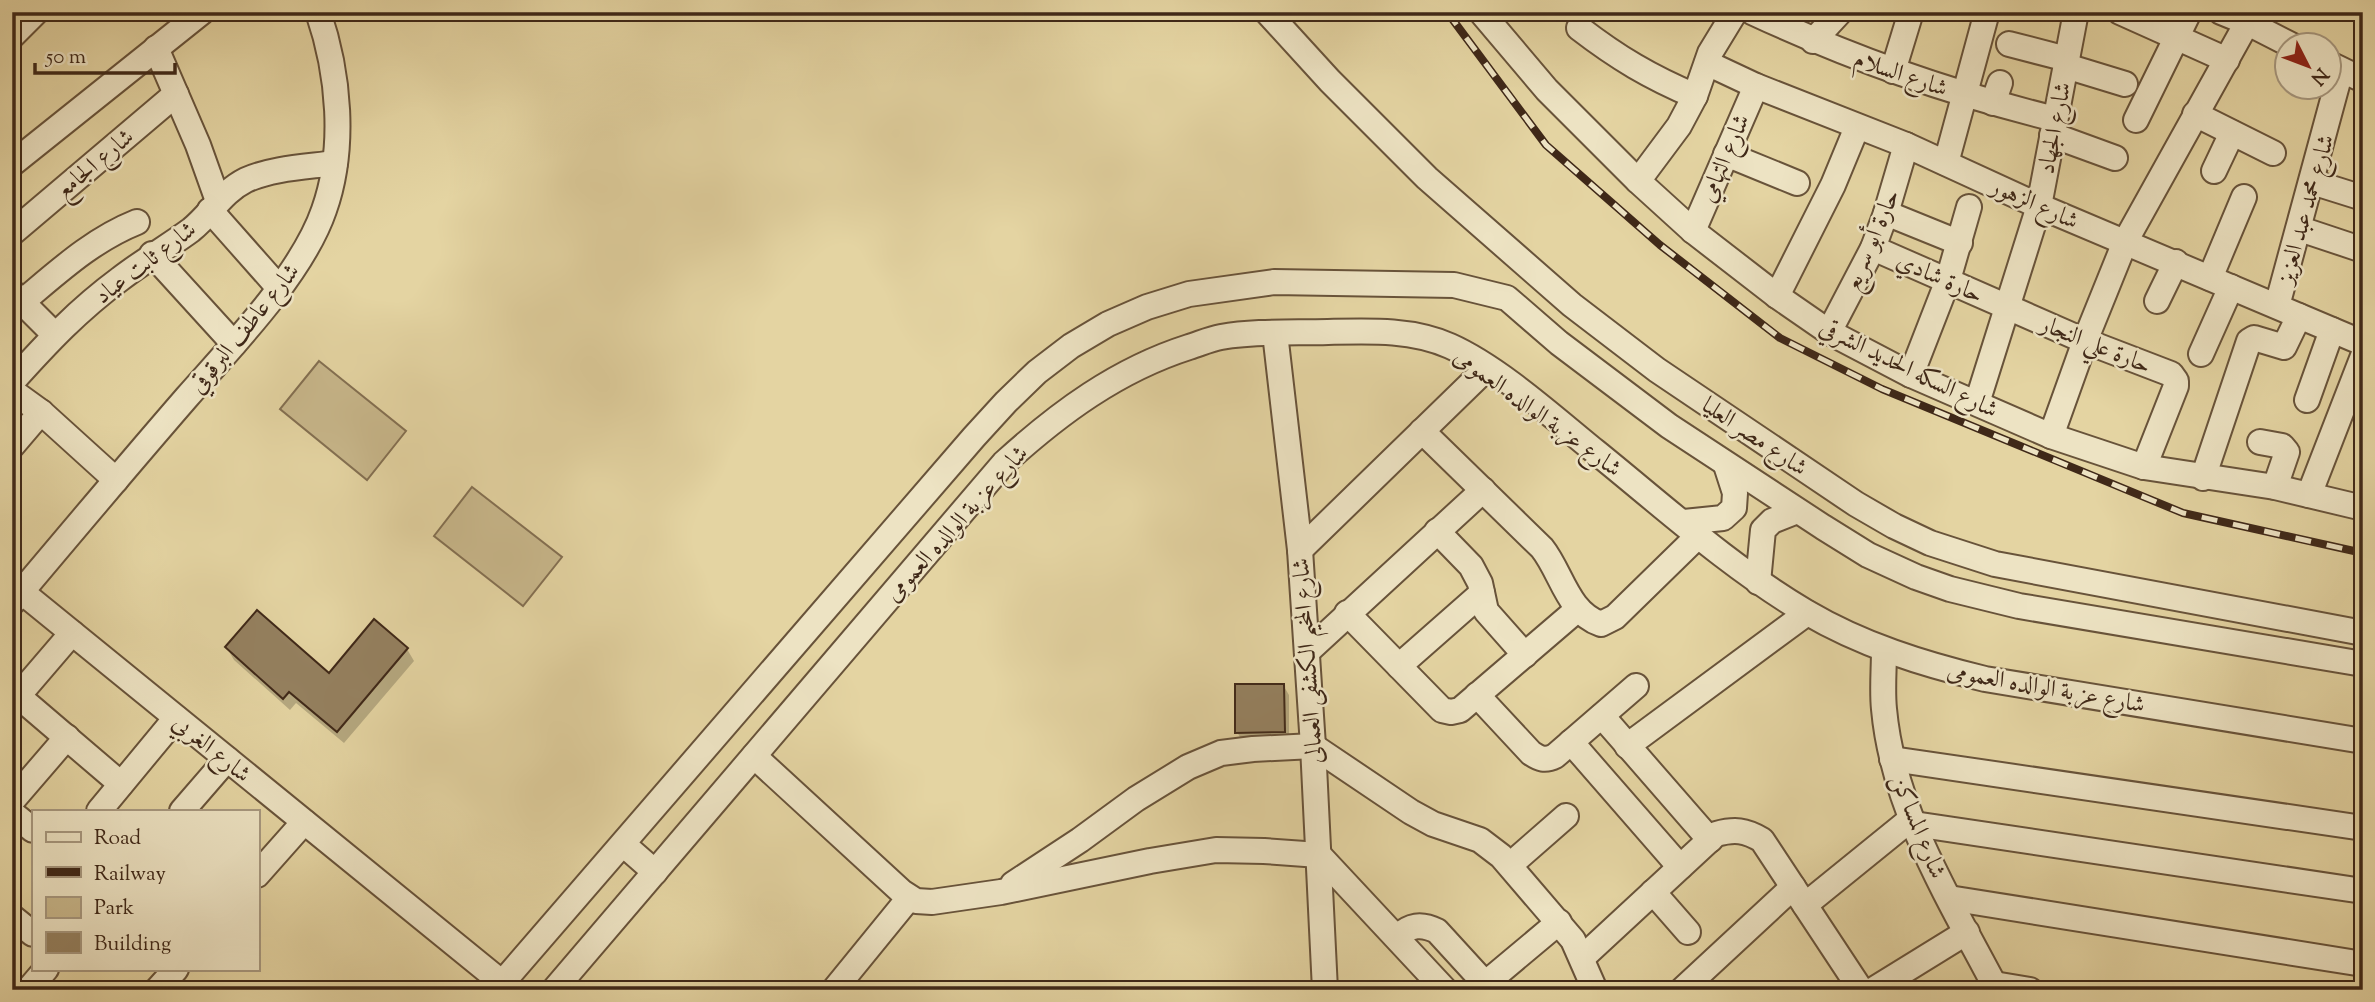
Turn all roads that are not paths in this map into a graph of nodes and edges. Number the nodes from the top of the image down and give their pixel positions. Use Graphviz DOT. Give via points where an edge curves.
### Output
graph roads {
  1 [pos="202,12"];
  2 [pos="318,12"];
  3 [pos="1267,12"];
  4 [pos="1481,12"];
  5 [pos="1752,12"];
  6 [pos="1840,12"];
  7 [pos="1911,12"];
  8 [pos="1987,12"];
  9 [pos="2076,12"];
  10 [pos="2120,12"];
  11 [pos="2189,12"];
  12 [pos="2221,12"];
  13 [pos="1725,15"];
  14 [pos="2250,18"];
  15 [pos="1579,28"];
  16 [pos="2274,34"];
  17 [pos="2177,36"];
  18 [pos="1813,41"];
  19 [pos="2009,44"];
  20 [pos="156,48"];
  21 [pos="2227,60"];
  22 [pos="1707,62"];
  23 [pos="2067,62"];
  24 [pos="1893,71"];
  25 [pos="2345,71"];
  26 [pos="2125,84"];
  27 [pos="1755,86"];
  28 [pos="176,94"];
  29 [pos="1695,96"];
  30 [pos="1965,96"];
  31 [pos="2195,114"];
  32 [pos="2136,120"];
  33 [pos="1857,127"];
  34 [pos="2053,127"];
  35 [pos="2232,133"];
  36 [pos="1906,145"];
  37 [pos="2273,153"];
  38 [pos="1726,154"];
  39 [pos="2115,158"];
  40 [pos="335,163"];
  41 [pos="1946,163"];
  42 [pos="12,164"];
  43 [pos="2322,168"];
  44 [pos="2214,171"];
  45 [pos="1638,181"];
  46 [pos="1797,183"];
  47 [pos="2244,197"];
  48 [pos="2363,198"];
  49 [pos="214,205"];
  50 [pos="2039,206"];
  51 [pos="1969,207"];
  52 [pos="1886,214"];
  53 [pos="136,222"];
  54 [pos="2300,229"];
  55 [pos="1693,231"];
  56 [pos="12,233"];
  57 [pos="2125,242"];
  58 [pos="1960,243"];
  59 [pos="1873,248"];
  60 [pos="2363,250"];
  61 [pos="152,254"];
  62 [pos="2176,262"];
  63 [pos="1531,270"];
  64 [pos="1948,280"];
  65 [pos="2220,283"];
  66 [pos="279,288"];
  67 [pos="1777,296"];
  68 [pos="17,297"];
  69 [pos="1507,298"];
  70 [pos="2157,302"];
  71 [pos="2006,308"];
  72 [pos="2288,311"];
  73 [pos="2332,330"];
  74 [pos="1829,332"];
  75 [pos="1275,333"];
  76 [pos="54,334"];
  77 [pos="2085,341"];
  78 [pos="2363,342"];
  79 [pos="234,344"];
  80 [pos="2201,354"];
  81 [pos="2363,356"];
  82 [pos="1487,368"];
  83 [pos="1911,375"];
  84 [pos="12,382"];
  85 [pos="12,391"];
  86 [pos="2306,400"];
  87 [pos="1977,403"];
  88 [pos="41,412"];
  89 [pos="1422,431"];
  90 [pos="2051,436"];
  91 [pos="974,437"];
  92 [pos="2260,442"];
  93 [pos="12,446"];
  94 [pos="1004,463"];
  95 [pos="1726,465"];
  96 [pos="2144,467"];
  97 [pos="2203,478"];
  98 [pos="116,480"];
  99 [pos="2275,487"];
  100 [pos="1483,490"];
  101 [pos="2309,495"];
  102 [pos="2363,508"];
  103 [pos="1797,511"];
  104 [pos="1691,529"];
  105 [pos="1437,531"];
  106 [pos="1930,543"];
  107 [pos="1300,550"];
  108 [pos="1916,577"];
  109 [pos="1758,582"];
  110 [pos="15,593"];
  111 [pos="1482,593"];
  112 [pos="1578,609"];
  113 [pos="1347,613"];
  114 [pos="1807,613"];
  115 [pos="72,633"];
  116 [pos="2363,633"];
  117 [pos="796,643"];
  118 [pos="1884,650"];
  119 [pos="1307,652"];
  120 [pos="1525,655"];
  121 [pos="2363,664"];
  122 [pos="1399,666"];
  123 [pos="827,670"];
  124 [pos="1636,686"];
  125 [pos="1478,695"];
  126 [pos="15,700"];
  127 [pos="1602,716"];
  128 [pos="176,718"];
  129 [pos="67,737"];
  130 [pos="2363,741"];
  131 [pos="1571,742"];
  132 [pos="1313,746"];
  133 [pos="1627,746"];
  134 [pos="754,756"];
  135 [pos="227,759"];
  136 [pos="1892,759"];
  137 [pos="121,784"];
  138 [pos="12,801"];
  139 [pos="100,810"];
  140 [pos="184,810"];
  141 [pos="12,813"];
  142 [pos="1566,816"];
  143 [pos="304,822"];
  144 [pos="1912,822"];
  145 [pos="2363,828"];
  146 [pos="32,829"];
  147 [pos="1710,840"];
  148 [pos="622,844"];
  149 [pos="1319,855"];
  150 [pos="1510,865"];
  151 [pos="1680,867"];
  152 [pos="655,872"];
  153 [pos="259,873"];
  154 [pos="2363,891"];
  155 [pos="1001,892"];
  156 [pos="1653,892"];
  157 [pos="1799,896"];
  158 [pos="909,898"];
  159 [pos="1950,898"];
  160 [pos="12,917"];
  161 [pos="1559,922"];
  162 [pos="32,932"];
  163 [pos="1688,932"];
  164 [pos="1967,932"];
  165 [pos="1397,937"];
  166 [pos="1582,958"];
  167 [pos="2363,964"];
  168 [pos="45,970"];
  169 [pos="175,970"];
  170 [pos="503,987"];
  171 [pos="1488,987"];
  172 [pos="1996,987"];
  173 [pos="28,990"];
  174 [pos="157,990"];
  175 [pos="554,990"];
  176 [pos="834,990"];
  177 [pos="1325,990"];
  178 [pos="1445,990"];
  179 [pos="1595,990"];
  180 [pos="1682,990"];
  181 [pos="1861,990"];
  182 [pos="1873,990"];
  183 [pos="2029,990"];
  1 -- 20 [label="street"];
  2 -- 40 [label="street, شارع عاطف البرقوقي" via="333,69"];
  3 -- 63 [label="street, شارع مصر العليا" via="1427,178"];
  4 -- 45 [label="street, شارع السكه الحديد الشرقي" via="1565,109"];
  5 -- 18 [label="street, شارع السلام"];
  6 -- 18 [label="street"];
  7 -- 24 [label="street"];
  8 -- 30 [label="street"];
  9 -- 23 [label="street, شارع الجهاد"];
  10 -- 17 [label="street"];
  11 -- 17 [label="street"];
  12 -- 14 [label="street"];
  13 -- 22 [label="street"];
  14 -- 16 [label="street"];
  14 -- 21 [label="street"];
  15 -- 29 [label="street" via="1654,78"];
  17 -- 21 [label="street"];
  17 -- 32 [label="street"];
  18 -- 24 [label="street, شارع السلام"];
  19 -- 23 [label="street"];
  20 -- 28 [label="street"];
  20 -- 42 [label="street"];
  21 -- 31 [label="street"];
  22 -- 27 [label="street, شارع الزهور"];
  22 -- 29 [label="street"];
  23 -- 26 [label="street"];
  23 -- 34 [label="street, شارع الجهاد"];
  24 -- 30 [label="street, شارع السلام"];
  25 -- 43 [label="street, شارع محمد عبد العزيز" via="2337,124"];
  27 -- 33 [label="street, شارع الزهور"];
  27 -- 38 [label="street, شارع التهامي"];
  28 -- 49 [label="street"];
  28 -- 56 [label="street, شارع الجامع"];
  29 -- 45 [label="street"];
  30 -- 34 [label="street, شارع السلام" via="1996,93"];
  30 -- 41 [label="street"];
  31 -- 35 [label="street"];
  31 -- 57 [label="street"];
  33 -- 36 [label="street, شارع الزهور"];
  33 -- 67 [label="street"];
  34 -- 39 [label="street, شارع السلام"];
  34 -- 50 [label="street, شارع الجهاد"];
  35 -- 37 [label="street"];
  35 -- 44 [label="street"];
  36 -- 41 [label="street, شارع الزهور"];
  36 -- 52 [label="street, حارة أبو سريع"];
  38 -- 46 [label="street"];
  38 -- 55 [label="street, شارع التهامي"];
  40 -- 49 [label="street, شارع ثابت عياد" via="264,173 244,181"];
  40 -- 66 [label="street, شارع عاطف البرقوقي" via="317,229"];
  41 -- 50 [label="street, شارع الزهور"];
  43 -- 48 [label="street"];
  43 -- 54 [label="street, شارع محمد عبد العزيز"];
  45 -- 55 [label="street, شارع السكه الحديد الشرقي"];
  47 -- 65 [label="street"];
  49 -- 61 [label="street, شارع ثابت عياد" via="189,231"];
  49 -- 66 [label="street"];
  50 -- 57 [label="street, شارع الزهور"];
  50 -- 71 [label="street, شارع الجهاد"];
  51 -- 58 [label="street"];
  52 -- 58 [label="street"];
  52 -- 59 [label="street, حارة أبو سريع"];
  53 -- 68 [label="street" via="85,250"];
  54 -- 60 [label="street"];
  54 -- 72 [label="street, شارع محمد عبد العزيز"];
  55 -- 67 [label="street, شارع السكه الحديد الشرقي"];
  57 -- 62 [label="street, شارع الزهور"];
  57 -- 77 [label="street"];
  58 -- 64 [label="street"];
  59 -- 64 [label="street, حارة شادي"];
  59 -- 74 [label="street, حارة أبو سريع"];
  61 -- 76 [label="street, شارع ثابت عياد"];
  61 -- 79 [label="street"];
  62 -- 65 [label="street, شارع الزهور"];
  62 -- 70 [label="street"];
  63 -- 69 [label="street"];
  63 -- 106 [label="street, شارع مصر العليا" via="1657,370 1856,504"];
  64 -- 71 [label="street, حارة شادي"];
  64 -- 83 [label="street"];
  65 -- 72 [label="street, شارع الزهور"];
  65 -- 80 [label="street"];
  66 -- 79 [label="street, شارع عاطف البرقوقي"];
  67 -- 74 [label="street, شارع السكه الحديد الشرقي"];
  68 -- 76 [label="street"];
  69 -- 91 [label="street, شارع عزبة الوالده العمومى" via="1454,285 1314,282 1274,282 1189,294 1128,315 1071,346 1037,372"];
  69 -- 95 [label="street, شارع مصر العليا" via="1614,385"];
  71 -- 77 [label="street, حارة علي النجار"];
  71 -- 87 [label="street, شارع الجهاد"];
  72 -- 73 [label="street, شارع الزهور"];
  72 -- 97 [label="street, شارع محمد عبد العزيز" via="2284,347 2254,338 2249,341"];
  73 -- 78 [label="street, شارع الزهور"];
  73 -- 86 [label="street"];
  74 -- 83 [label="street, شارع السكه الحديد الشرقي"];
  75 -- 82 [label="street, شارع عزبة الوالده العمومى" via="1397,332 1450,346"];
  75 -- 94 [label="street, شارع عزبة الوالده العمومى" via="1220,337 1126,373 1072,406"];
  75 -- 107 [label="street, شارع المخيم الكشفى العمالى"];
  76 -- 84 [label="street, شارع ثابت عياد"];
  77 -- 90 [label="street"];
  77 -- 96 [label="street, حارة علي النجار" via="2108,360 2171,374 2176,381"];
  79 -- 98 [label="street, شارع عاطف البرقوقي"];
  81 -- 101 [label="street"];
  82 -- 89 [label="street"];
  82 -- 104 [label="street, شارع عزبة الوالده العمومى"];
  83 -- 87 [label="street, شارع السكه الحديد الشرقي"];
  85 -- 88 [label="street"];
  87 -- 90 [label="street, شارع السكه الحديد الشرقي"];
  88 -- 93 [label="street"];
  88 -- 98 [label="street"];
  89 -- 100 [label="street"];
  89 -- 107 [label="street"];
  90 -- 96 [label="street, شارع السكه الحديد الشرقي"];
  91 -- 94 [label="street"];
  91 -- 117 [label="street, شارع عزبة الوالده العمومى"];
  92 -- 99 [label="street" via="2282,446 2287,452"];
  94 -- 123 [label="street, شارع عزبة الوالده العمومى"];
  95 -- 103 [label="street, شارع مصر العليا"];
  95 -- 104 [label="street" via="1735,493 1734,508 1723,518"];
  96 -- 97 [label="street, شارع السكه الحديد الشرقي"];
  97 -- 99 [label="street, شارع السكه الحديد الشرقي"];
  98 -- 110 [label="street, شارع عاطف البرقوقي"];
  99 -- 101 [label="street, شارع السكه الحديد الشرقي"];
  100 -- 105 [label="street"];
  100 -- 112 [label="street" via="1552,560"];
  101 -- 102 [label="street, شارع السكه الحديد الشرقي"];
  103 -- 108 [label="street, شارع مصر العليا" via="1868,555"];
  103 -- 109 [label="street" via="1763,530"];
  104 -- 109 [label="street, شارع عزبة الوالده العمومى"];
  104 -- 112 [label="street" via="1609,622 1601,624"];
  105 -- 111 [label="street" via="1471,566"];
  105 -- 113 [label="street"];
  106 -- 108 [label="street"];
  106 -- 116 [label="street, شارع مصر العليا" via="2029,572"];
  107 -- 119 [label="street, شارع المخيم الكشفى العمالى"];
  108 -- 121 [label="street, شارع مصر العليا" via="2020,606"];
  109 -- 114 [label="street, شارع عزبة الوالده العمومى"];
  110 -- 115 [label="street, شارع الغربي"];
  111 -- 120 [label="street" via="1491,619"];
  111 -- 122 [label="street"];
  112 -- 120 [label="street"];
  113 -- 119 [label="street"];
  113 -- 122 [label="street"];
  114 -- 118 [label="street, شارع عزبة الوالده العمومى"];
  114 -- 133 [label="street"];
  115 -- 126 [label="street"];
  115 -- 128 [label="street, شارع الغربي"];
  117 -- 123 [label="street"];
  117 -- 148 [label="street, شارع عزبة الوالده العمومى"];
  118 -- 130 [label="street, شارع عزبة الوالده العمومى" via="1985,679"];
  118 -- 136 [label="street, شارع المساكن" via="1884,708"];
  119 -- 132 [label="street, شارع المخيم الكشفى العمالى"];
  120 -- 125 [label="street"];
  122 -- 125 [label="street" via="1441,710 1461,710"];
  123 -- 134 [label="street, شارع عزبة الوالده العمومى"];
  124 -- 127 [label="street"];
  125 -- 131 [label="street" via="1539,758 1555,756"];
  126 -- 129 [label="street"];
  127 -- 131 [label="street"];
  127 -- 133 [label="street"];
  128 -- 135 [label="street, شارع الغربي"];
  128 -- 137 [label="street"];
  129 -- 137 [label="street"];
  129 -- 138 [label="street"];
  131 -- 151 [label="street"];
  132 -- 149 [label="street, شارع المخيم الكشفى العمالى"];
  132 -- 150 [label="street" via="1410,812 1480,841"];
  132 -- 155 [label="street" via="1221,753 1188,767"];
  133 -- 147 [label="street"];
  134 -- 152 [label="street, شارع عزبة الوالده العمومى"];
  134 -- 158 [label="street"];
  135 -- 140 [label="street"];
  135 -- 143 [label="street, شارع الغربي"];
  136 -- 144 [label="street, شارع المساكن"];
  136 -- 145 [label="street"];
  137 -- 139 [label="street"];
  141 -- 146 [label="street"];
  142 -- 150 [label="street"];
  143 -- 153 [label="street"];
  143 -- 170 [label="street, شارع الغربي"];
  144 -- 154 [label="street"];
  144 -- 157 [label="street"];
  144 -- 159 [label="street, شارع المساكن"];
  147 -- 151 [label="street"];
  147 -- 157 [label="street" via="1732,829 1748,831 1762,840"];
  148 -- 152 [label="street"];
  148 -- 170 [label="street, شارع عزبة الوالده العمومى"];
  149 -- 155 [label="street" via="1216,850"];
  149 -- 165 [label="street"];
  149 -- 177 [label="street, شارع المخيم الكشفى العمالى"];
  150 -- 161 [label="street"];
  151 -- 156 [label="street"];
  152 -- 175 [label="street, شارع عزبة الوالده العمومى"];
  155 -- 158 [label="street" via="932,902"];
  156 -- 163 [label="street"];
  156 -- 166 [label="street"];
  157 -- 180 [label="street"];
  157 -- 181 [label="street"];
  158 -- 176 [label="street"];
  159 -- 164 [label="street, شارع المساكن"];
  159 -- 167 [label="street"];
  160 -- 162 [label="street"];
  161 -- 166 [label="street"];
  161 -- 171 [label="street"];
  164 -- 172 [label="street, شارع المساكن"];
  164 -- 182 [label="street"];
  165 -- 171 [label="street" via="1416,926 1437,931"];
  165 -- 178 [label="street"];
  166 -- 179 [label="street"];
  168 -- 173 [label="street"];
  169 -- 174 [label="street"];
  172 -- 183 [label="street"];
}
